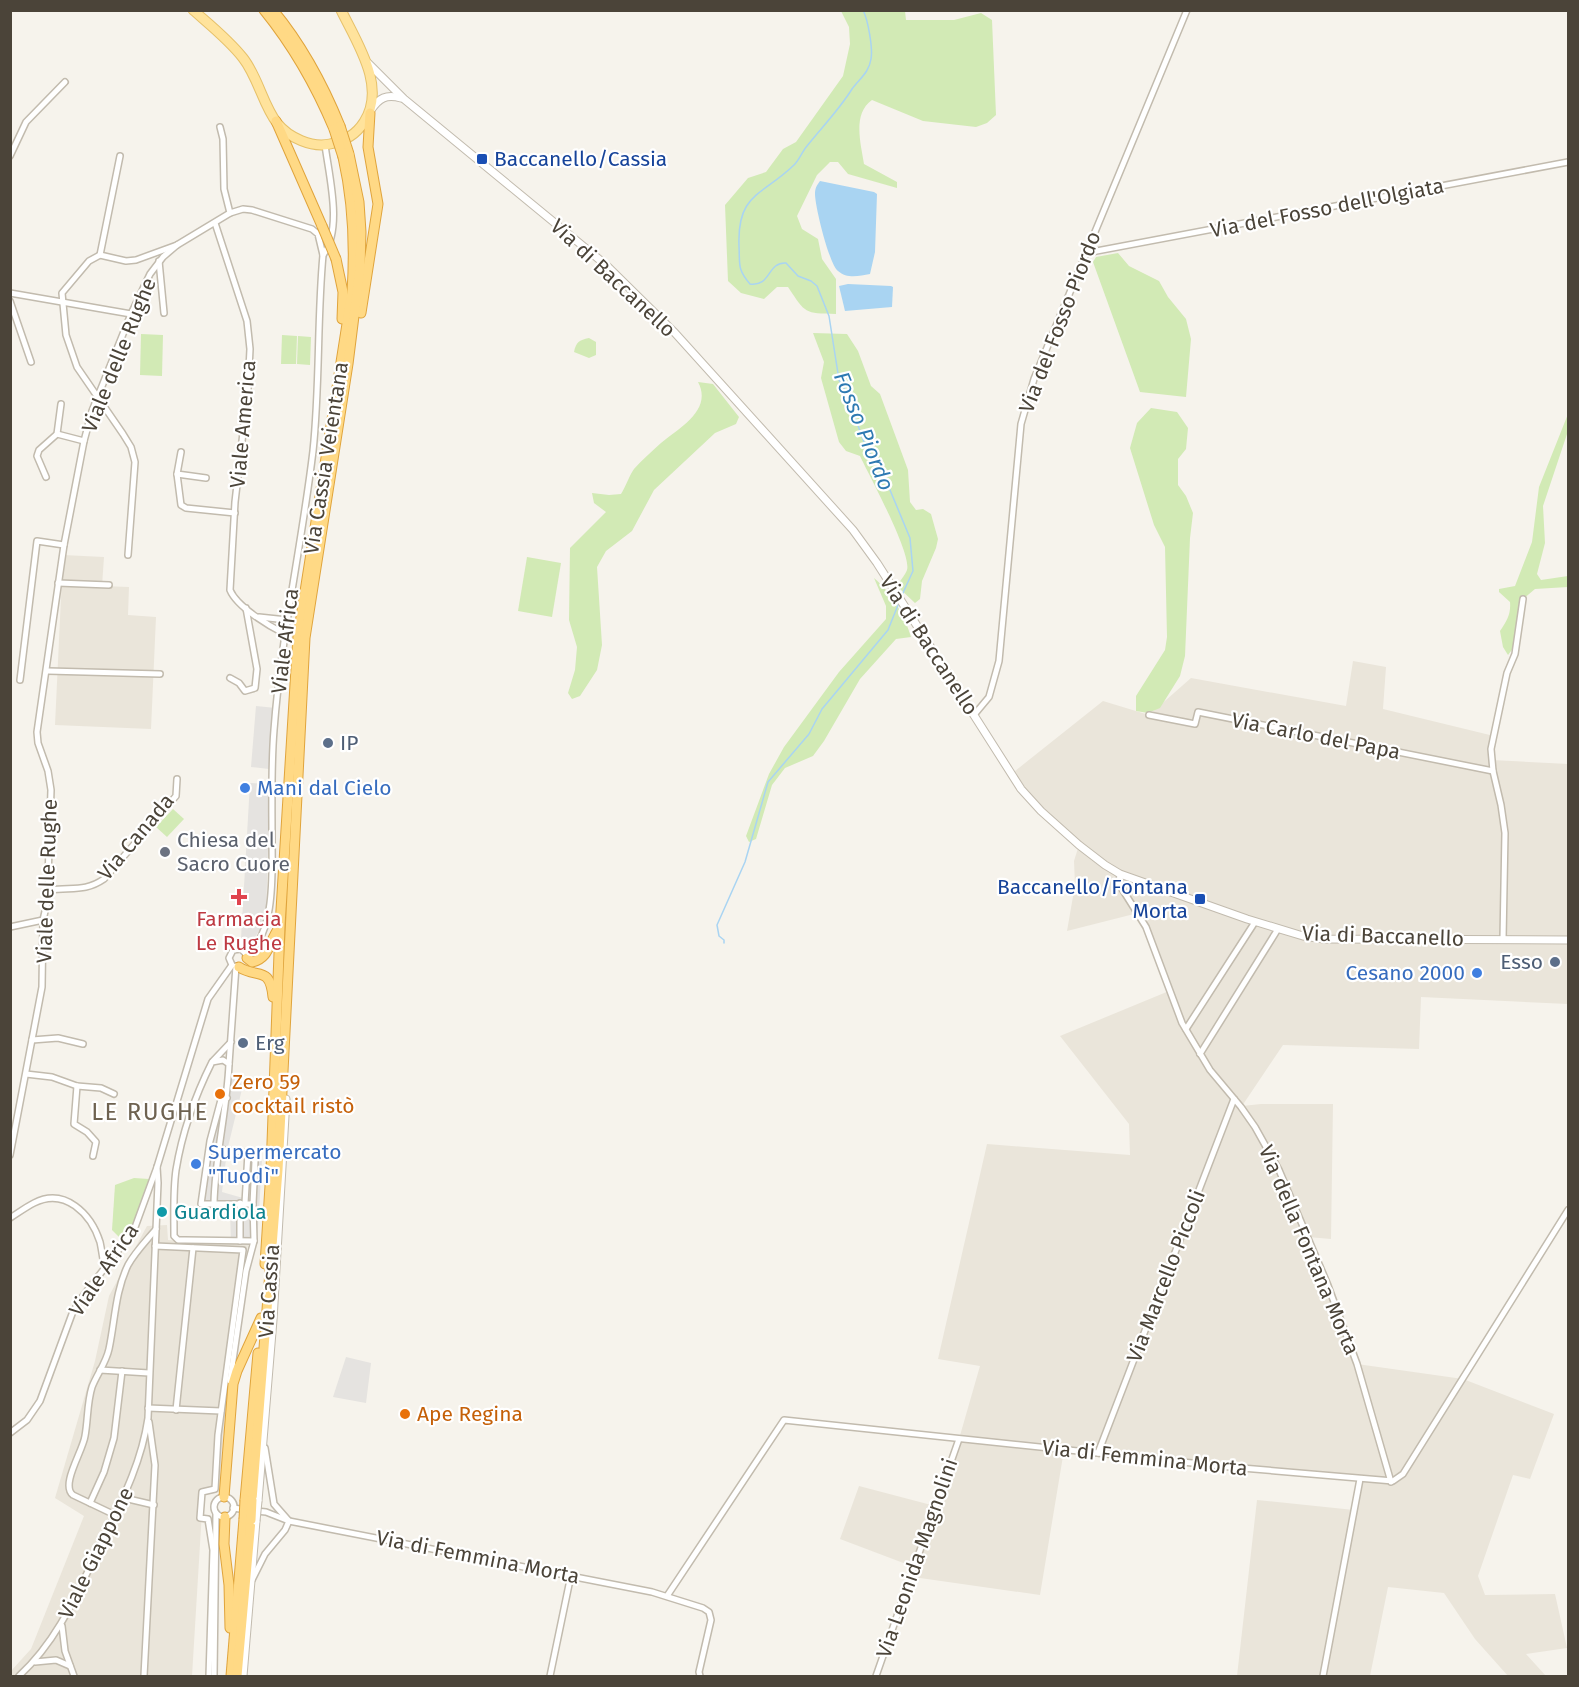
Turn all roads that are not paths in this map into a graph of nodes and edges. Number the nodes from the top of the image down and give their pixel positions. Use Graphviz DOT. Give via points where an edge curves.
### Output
graph roads {
  1 [pos="193,10"];
  2 [pos="264,10"];
  3 [pos="273,10"];
  4 [pos="341,10"];
  5 [pos="1186,10"];
  6 [pos="364,59"];
  7 [pos="65,82"];
  8 [pos="404,99"];
  9 [pos="370,112"];
  10 [pos="276,121"];
  11 [pos="220,127"];
  12 [pos="337,128"];
  13 [pos="325,145"];
  14 [pos="10,156"];
  15 [pos="120,156"];
  16 [pos="1569,162"];
  17 [pos="230,213"];
  18 [pos="215,223"];
  19 [pos="177,245"];
  20 [pos="1086,254"];
  21 [pos="100,255"];
  22 [pos="323,255"];
  23 [pos="159,261"];
  24 [pos="10,293"];
  25 [pos="10,301"];
  26 [pos="62,302"];
  27 [pos="164,313"];
  28 [pos="131,314"];
  29 [pos="31,362"];
  30 [pos="344,364"];
  31 [pos="340,387"];
  32 [pos="99,397"];
  33 [pos="60,405"];
  34 [pos="57,434"];
  35 [pos="84,441"];
  36 [pos="181,452"];
  37 [pos="177,474"];
  38 [pos="46,477"];
  39 [pos="207,478"];
  40 [pos="235,513"];
  41 [pos="64,545"];
  42 [pos="128,555"];
  43 [pos="58,583"];
  44 [pos="109,585"];
  45 [pos="1523,599"];
  46 [pos="246,608"];
  47 [pos="258,617"];
  48 [pos="287,620"];
  49 [pos="285,634"];
  50 [pos="48,671"];
  51 [pos="160,674"];
  52 [pos="230,678"];
  53 [pos="20,680"];
  54 [pos="974,715"];
  55 [pos="1149,715"];
  56 [pos="1493,771"];
  57 [pos="177,779"];
  58 [pos="1120,874"];
  59 [pos="50,890"];
  60 [pos="290,904"];
  61 [pos="43,920"];
  62 [pos="1255,922"];
  63 [pos="280,926"];
  64 [pos="10,927"];
  65 [pos="1278,929"];
  66 [pos="1503,939"];
  67 [pos="1569,940"];
  68 [pos="246,956"];
  69 [pos="236,966"];
  70 [pos="286,981"];
  71 [pos="277,1013"];
  72 [pos="1186,1029"];
  73 [pos="32,1040"];
  74 [pos="232,1041"];
  75 [pos="82,1044"];
  76 [pos="1200,1054"];
  77 [pos="212,1062"];
  78 [pos="229,1064"];
  79 [pos="26,1074"];
  80 [pos="287,1075"];
  81 [pos="77,1086"];
  82 [pos="114,1094"];
  83 [pos="227,1098"];
  84 [pos="1234,1099"];
  85 [pos="218,1149"];
  86 [pos="248,1153"];
  87 [pos="10,1155"];
  88 [pos="93,1156"];
  89 [pos="157,1167"];
  90 [pos="214,1203"];
  91 [pos="243,1203"];
  92 [pos="253,1204"];
  93 [pos="1569,1210"];
  94 [pos="10,1218"];
  95 [pos="157,1227"];
  96 [pos="240,1240"];
  97 [pos="254,1241"];
  98 [pos="156,1246"];
  99 [pos="193,1248"];
  100 [pos="105,1270"];
  101 [pos="261,1318"];
  102 [pos="100,1370"];
  103 [pos="122,1371"];
  104 [pos="149,1373"];
  105 [pos="148,1408"];
  106 [pos="176,1410"];
  107 [pos="221,1412"];
  108 [pos="148,1418"];
  109 [pos="10,1433"];
  110 [pos="263,1437"];
  111 [pos="959,1439"];
  112 [pos="1098,1453"];
  113 [pos="1360,1479"];
  114 [pos="1391,1482"];
  115 [pos="124,1498"];
  116 [pos="222,1498"];
  117 [pos="252,1500"];
  118 [pos="90,1503"];
  119 [pos="154,1504"];
  120 [pos="274,1504"];
  121 [pos="233,1508"];
  122 [pos="266,1512"];
  123 [pos="115,1515"];
  124 [pos="221,1515"];
  125 [pos="250,1520"];
  126 [pos="289,1521"];
  127 [pos="571,1575"];
  128 [pos="252,1580"];
  129 [pos="667,1596"];
  130 [pos="62,1626"];
  131 [pos="233,1652"];
  132 [pos="35,1662"];
  133 [pos="70,1666"];
  134 [pos="19,1677"];
  135 [pos="74,1677"];
  136 [pos="144,1677"];
  137 [pos="212,1677"];
  138 [pos="231,1677"];
  139 [pos="237,1677"];
  140 [pos="243,1677"];
  141 [pos="550,1677"];
  142 [pos="700,1677"];
  143 [pos="876,1677"];
  144 [pos="1323,1677"];
  1 -- 10 [label="main road" via="245,60"];
  2 -- 12 [label="highway, Via Cassia Veientana" via="312,79"];
  3 -- 12 [label="highway, Via Cassia Veientana" via="318,76"];
  4 -- 6 [label="main road"];
  5 -- 20 [label="street, Via del Fosso Piordo"];
  6 -- 8 [label="street, Via di Baccanello"];
  6 -- 9 [label="main road" via="372,89"];
  7 -- 14 [label="street" via="26,122"];
  8 -- 9 [label="street" via="384,97"];
  8 -- 54 [label="street, Via di Baccanello" via="606,265 675,333 853,530"];
  9 -- 13 [label="main road" via="349,138"];
  9 -- 30 [label="highway" via="368,147 377,188 377,220 356,342"];
  10 -- 13 [label="main road" via="300,140"];
  10 -- 30 [label="highway, bridge" via="336,260 343,292"];
  11 -- 17 [label="street" via="224,189"];
  12 -- 30 [label="highway, Via Cassia Veientana, bridge" via="346,155 354,267"];
  13 -- 22 [label="street, Viale Africa" via="334,220"];
  15 -- 21 [label="street"];
  16 -- 20 [label="street, Via del Fosso dell'Olgiata"];
  17 -- 18 [label="street"];
  17 -- 22 [label="street" via="252,210 312,229 318,234"];
  18 -- 19 [label="street"];
  18 -- 40 [label="street, Viale America" via="249,338"];
  19 -- 21 [label="street" via="136,260"];
  19 -- 23 [label="street, Viale delle Rughe"];
  20 -- 54 [label="street, Via del Fosso Piordo" via="1024,411 999,661 989,697"];
  21 -- 26 [label="street" via="70,282 62,293"];
  22 -- 48 [label="street, Viale Africa" via="313,450"];
  23 -- 27 [label="street"];
  23 -- 28 [label="street, Viale delle Rughe"];
  24 -- 26 [label="street"];
  25 -- 29 [label="street"];
  26 -- 28 [label="street"];
  26 -- 32 [label="street" via="66,334 77,367"];
  28 -- 32 [label="street, Viale delle Rughe"];
  30 -- 31 [label="highway, Via Cassia Veientana"];
  31 -- 60 [label="highway, Via Cassia Veientana" via="305,638"];
  31 -- 63 [label="highway, Via Cassia Veientana" via="298,636"];
  32 -- 35 [label="street, Viale delle Rughe"];
  32 -- 42 [label="street" via="131,447 135,462"];
  33 -- 34 [label="street, Viale delle Rughe"];
  34 -- 35 [label="street"];
  34 -- 38 [label="street, Viale delle Rughe" via="37,456"];
  35 -- 41 [label="street, Viale delle Rughe"];
  36 -- 37 [label="street"];
  37 -- 39 [label="street"];
  37 -- 40 [label="street" via="182,506"];
  40 -- 46 [label="street, Viale America" via="230,590"];
  41 -- 43 [label="street, Viale delle Rughe"];
  41 -- 53 [label="street" via="37,541"];
  43 -- 44 [label="street"];
  43 -- 50 [label="street, Viale delle Rughe"];
  45 -- 56 [label="street" via="1515,654 1491,746"];
  46 -- 47 [label="street, Viale America"];
  46 -- 52 [label="street" via="257,669 255,688 245,691"];
  47 -- 48 [label="street"];
  47 -- 49 [label="street, Viale America"];
  48 -- 49 [label="street, Viale Africa"];
  49 -- 68 [label="street, Viale Africa" via="274,729 267,919 259,940"];
  50 -- 51 [label="street"];
  50 -- 59 [label="street, Viale delle Rughe" via="37,738 51,790"];
  54 -- 58 [label="street, Via di Baccanello" via="1029,799 1089,853"];
  55 -- 56 [label="street, Via Carlo del Papa" via="1195,724 1198,712"];
  56 -- 66 [label="street" via="1504,827"];
  57 -- 59 [label="street, Via Canada" via="176,796 104,879 83,889"];
  58 -- 62 [label="street, Via di Baccanello"];
  58 -- 72 [label="street, Via della Fontana Morta" via="1120,886 1146,927"];
  59 -- 61 [label="street, Viale delle Rughe"];
  60 -- 70 [label="highway, Via Cassia"];
  61 -- 64 [label="street"];
  61 -- 73 [label="street, Viale delle Rughe" via="44,974"];
  62 -- 65 [label="street, Via di Baccanello"];
  62 -- 72 [label="street"];
  63 -- 68 [label="highway" via="267,953 252,962"];
  63 -- 71 [label="highway, Via Cassia"];
  65 -- 66 [label="street, Via di Baccanello" via="1317,938"];
  65 -- 76 [label="street"];
  66 -- 67 [label="street, Via di Baccanello"];
  68 -- 69 [label="street, Viale Africa" via="244,964"];
  68 -- 69 [label="street, Viale Africa" via="241,949 232,950 229,958"];
  69 -- 71 [label="highway" via="259,972 270,981"];
  69 -- 74 [label="street"];
  69 -- 89 [label="street, Viale Africa" via="208,999"];
  70 -- 80 [label="highway" via="291,995"];
  70 -- 117 [label="highway, Via Cassia" via="276,1193"];
  71 -- 101 [label="highway, Via Cassia"];
  72 -- 76 [label="street, Via della Fontana Morta"];
  73 -- 75 [label="street" via="58,1038"];
  73 -- 79 [label="street, Viale delle Rughe"];
  74 -- 77 [label="street"];
  74 -- 78 [label="street"];
  76 -- 84 [label="street, Via della Fontana Morta"];
  77 -- 78 [label="street" via="223,1060"];
  77 -- 96 [label="street, Viale Africa" via="186,1127 176,1171 174,1236 178,1240"];
  78 -- 83 [label="street"];
  79 -- 81 [label="street" via="52,1077"];
  79 -- 87 [label="street, Viale delle Rughe"];
  80 -- 110 [label="street"];
  81 -- 82 [label="street" via="101,1088"];
  81 -- 88 [label="street" via="74,1124 96,1142"];
  83 -- 85 [label="street"];
  83 -- 90 [label="street" via="222,1096 210,1141 201,1204"];
  84 -- 112 [label="street, Via Marcello Piccoli"];
  84 -- 114 [label="street, Via della Fontana Morta" via="1279,1170 1327,1283 1361,1376"];
  85 -- 86 [label="street"];
  85 -- 90 [label="street"];
  86 -- 91 [label="street"];
  86 -- 92 [label="street" via="255,1161"];
  89 -- 95 [label="street, Viale Giappone"];
  89 -- 100 [label="street, Viale Africa" via="134,1230"];
  90 -- 91 [label="street"];
  91 -- 92 [label="street"];
  91 -- 96 [label="street"];
  92 -- 97 [label="street"];
  93 -- 114 [label="street" via="1403,1474"];
  94 -- 100 [label="street" via="35,1202 50,1198 75,1205 88,1217"];
  95 -- 98 [label="street, Viale Giappone"];
  95 -- 102 [label="street" via="129,1263 117,1298 109,1351"];
  96 -- 97 [label="street"];
  97 -- 116 [label="street" via="236,1336"];
  98 -- 99 [label="street"];
  98 -- 104 [label="street, Viale Giappone"];
  99 -- 106 [label="street"];
  99 -- 107 [label="street" via="243,1250"];
  100 -- 109 [label="street, Viale Africa" via="72,1314 35,1409"];
  101 -- 116 [label="highway" via="233,1384"];
  101 -- 117 [label="highway, Via Cassia"];
  102 -- 103 [label="street"];
  102 -- 118 [label="street" via="90,1395 83,1447 68,1488"];
  103 -- 104 [label="street"];
  103 -- 118 [label="street" via="114,1438"];
  104 -- 105 [label="street, Viale Giappone"];
  105 -- 106 [label="street"];
  105 -- 108 [label="street, Viale Giappone"];
  106 -- 107 [label="street"];
  107 -- 137 [label="street" via="215,1489 202,1492 200,1518 208,1519 213,1550"];
  108 -- 115 [label="street, Viale Giappone" via="140,1458"];
  108 -- 119 [label="street, Viale Giappone" via="155,1457"];
  110 -- 117 [label="street"];
  110 -- 120 [label="street"];
  111 -- 112 [label="street, Via di Femmina Morta"];
  111 -- 129 [label="street, Via di Femmina Morta" via="782,1421"];
  111 -- 143 [label="street, Via Leonida Magnolini"];
  112 -- 113 [label="street, Via di Femmina Morta"];
  113 -- 114 [label="street, Via di Femmina Morta"];
  113 -- 144 [label="street"];
  115 -- 119 [label="street"];
  115 -- 123 [label="street, Viale Giappone"];
  116 -- 121 [label="street" via="230,1500"];
  116 -- 124 [label="street" via="214,1504"];
  117 -- 125 [label="highway, Via Cassia, bridge"];
  118 -- 123 [label="street"];
  119 -- 136 [label="street, Viale Giappone"];
  120 -- 122 [label="street"];
  120 -- 126 [label="street"];
  121 -- 122 [label="street, Via di Femmina Morta"];
  121 -- 124 [label="street" via="231,1514"];
  122 -- 126 [label="street, Via di Femmina Morta"];
  123 -- 130 [label="street, Viale Giappone"];
  124 -- 131 [label="highway"];
  124 -- 137 [label="street"];
  125 -- 128 [label="street"];
  125 -- 131 [label="highway, Via Cassia"];
  125 -- 139 [label="highway, Via Cassia"];
  126 -- 127 [label="street, Via di Femmina Morta"];
  126 -- 128 [label="street"];
  127 -- 129 [label="street, Via di Femmina Morta"];
  127 -- 141 [label="street"];
  128 -- 140 [label="street"];
  129 -- 142 [label="street, Via di Femmina Morta" via="710,1614"];
  130 -- 132 [label="street, Viale Giappone"];
  130 -- 133 [label="street"];
  131 -- 138 [label="highway, Via Cassia"];
  132 -- 133 [label="street" via="56,1660"];
  132 -- 134 [label="street, Viale Giappone"];
  133 -- 135 [label="street"];
}
